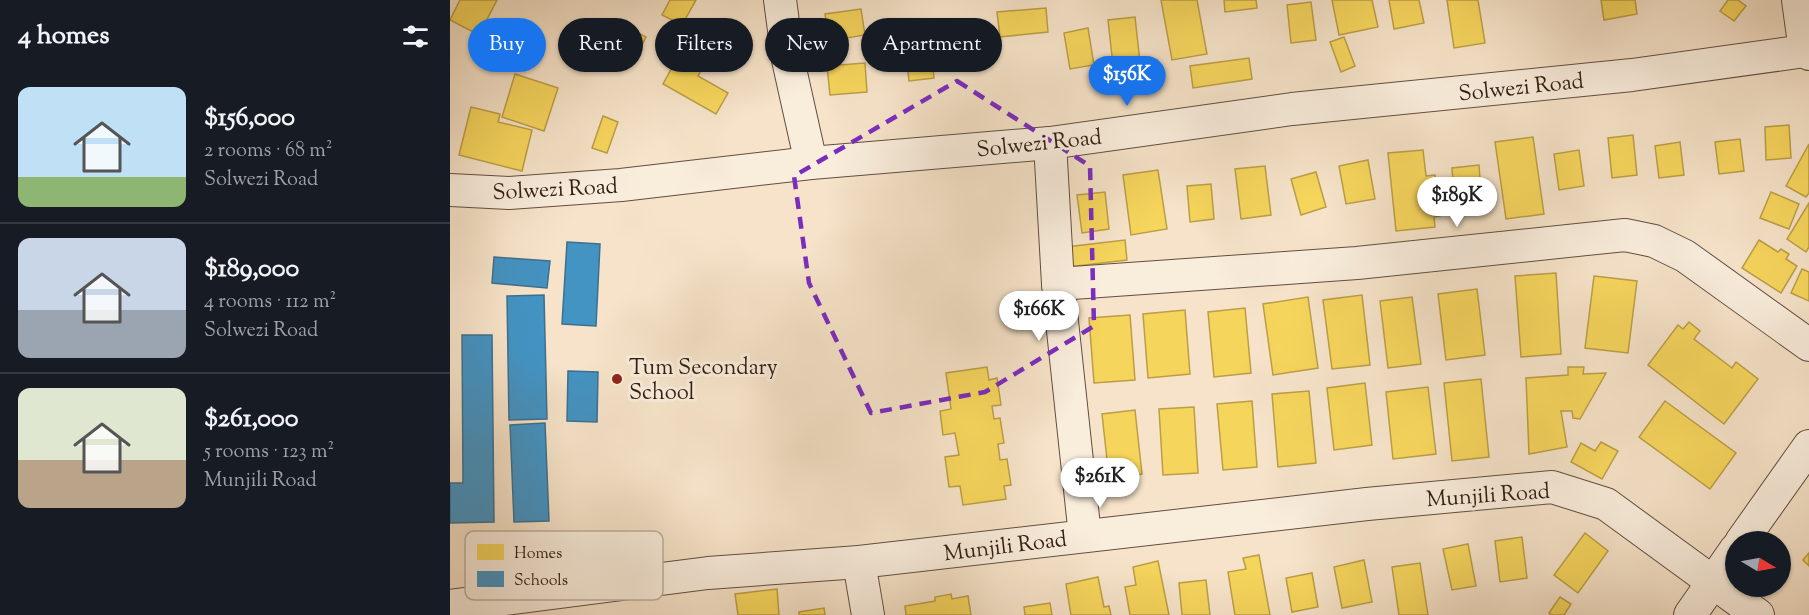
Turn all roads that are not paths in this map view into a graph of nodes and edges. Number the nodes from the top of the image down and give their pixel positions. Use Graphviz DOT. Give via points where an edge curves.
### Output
graph roads {
  1 [pos="780,0"];
  2 [pos="1798,0"];
  3 [pos="1807,53"];
  4 [pos="1050,143"];
  5 [pos="811,163"];
  6 [pos="450,190"];
  7 [pos="1058,284"];
  8 [pos="1809,345"];
  9 [pos="1809,446"];
  10 [pos="1749,531"];
  11 [pos="1084,536"];
  12 [pos="860,562"];
  13 [pos="1725,564"];
  14 [pos="663,579"];
  15 [pos="1713,581"];
  16 [pos="497,600"];
  17 [pos="450,606"];
  18 [pos="868,615"];
  19 [pos="1690,615"];
  20 [pos="1758,615"];
  1 -- 5 [label="street" via="788,60"];
  2 -- 3 [label="street"];
  3 -- 4 [label="street, Solwezi Road" via="1292,109"];
  4 -- 5 [label="street, Solwezi Road"];
  4 -- 7 [label="street"];
  5 -- 6 [label="street, Solwezi Road" via="621,185 509,193"];
  7 -- 8 [label="street" via="1357,263 1624,235 1654,241 1685,256"];
  7 -- 11 [label="street"];
  9 -- 10 [label="street"];
  11 -- 12 [label="street, Munjili Road"];
  11 -- 15 [label="street, Munjili Road" via="1552,487 1606,504"];
  12 -- 14 [label="street, Munjili Road"];
  12 -- 18 [label="street"];
  13 -- 15 [label="street"];
  15 -- 19 [label="street"];
  15 -- 20 [label="street, Munjili Road"];
  16 -- 17 [label="street, Munjili Road"];
}
